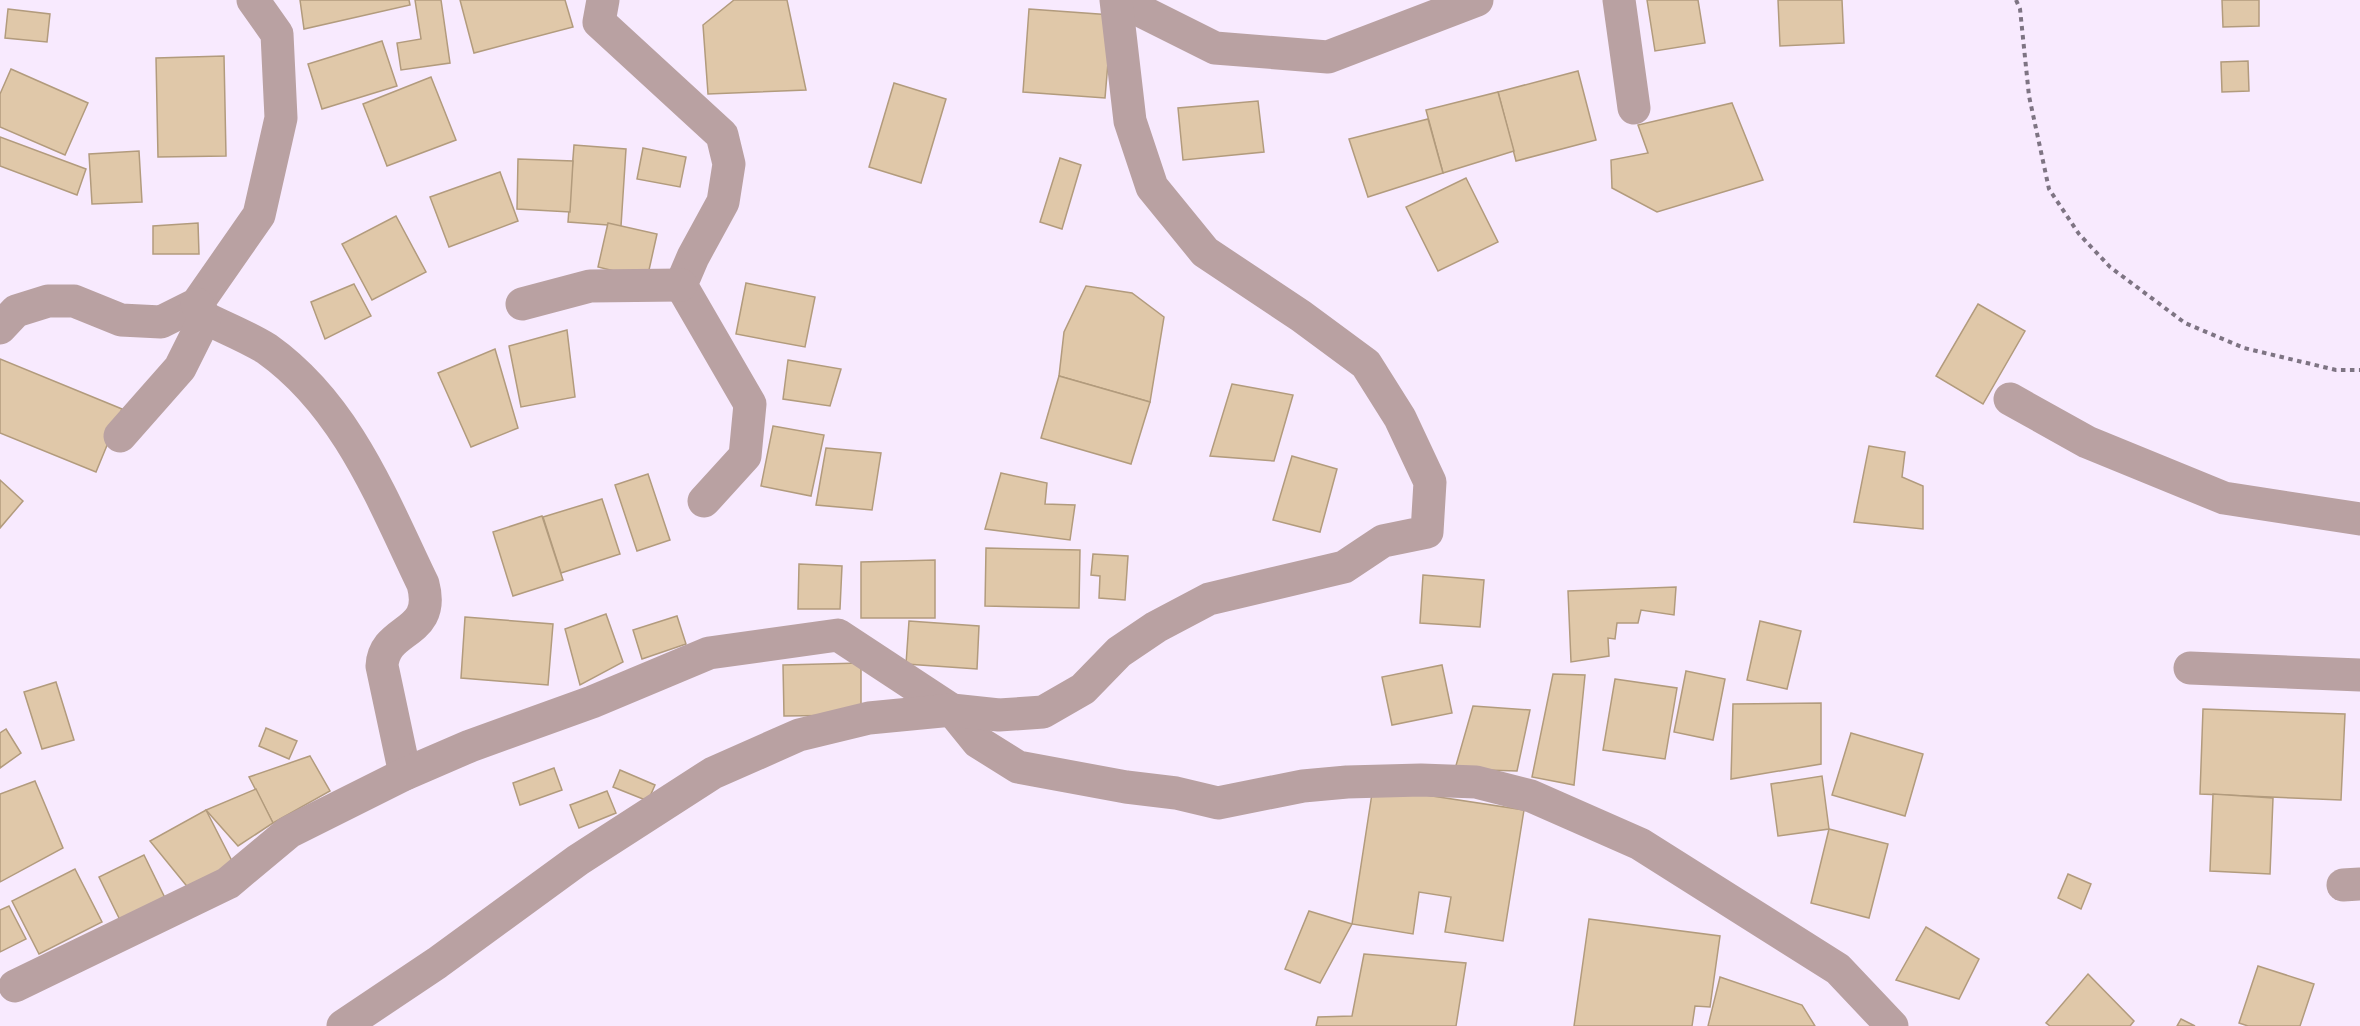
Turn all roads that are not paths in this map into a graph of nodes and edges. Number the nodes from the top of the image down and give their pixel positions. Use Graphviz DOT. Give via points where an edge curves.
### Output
graph roads {
  1 [pos="253,0"];
  2 [pos="603,0"];
  3 [pos="1118,0"];
  4 [pos="1477,0"];
  5 [pos="1619,0"];
  6 [pos="1634,108"];
  7 [pos="681,285"];
  8 [pos="522,304"];
  9 [pos="201,311"];
  10 [pos="0,328"];
  11 [pos="2010,399"];
  12 [pos="120,436"];
  13 [pos="704,501"];
  14 [pos="2360,519"];
  15 [pos="2190,668"];
  16 [pos="2360,675"];
  17 [pos="952,710"];
  18 [pos="405,774"];
  19 [pos="15,986"];
  20 [pos="343,1026"];
  21 [pos="1892,1026"];
  1 -- 9 [label="street" via="277,34 281,118 259,215"];
  2 -- 7 [label="street" via="599,22 722,135 729,164 723,202"];
  3 -- 4 [label="street" via="1215,48 1328,57"];
  3 -- 17 [label="street" via="1130,121 1152,187 1205,252 1366,364 1400,418 1430,482 1427,532 1383,541 1344,567 1209,599 1119,652 1083,689 1043,712 999,715"];
  5 -- 6 [label="street"];
  7 -- 8 [label="street" via="590,286"];
  7 -- 13 [label="street" via="750,404 745,456"];
  9 -- 10 [label="street" via="160,321 121,320 74,302 48,301 16,311"];
  9 -- 12 [label="street" via="180,368"];
  9 -- 18 [label="street" via="266,349 313,389 359,451 423,584 427,599 422,617 382,653"];
  11 -- 14 [label="street" via="2095,446 2224,498"];
  15 -- 16 [label="street"];
  17 -- 18 [label="street" via="838,635 709,653"];
  17 -- 20 [label="street" via="869,718 799,735 712,773 578,860"];
  17 -- 21 [label="street" via="978,742 1018,767 1218,803 1303,786 1420,780 1476,782 1531,796 1640,844 1829,963"];
  18 -- 19 [label="street" via="289,832 228,883"];
}
